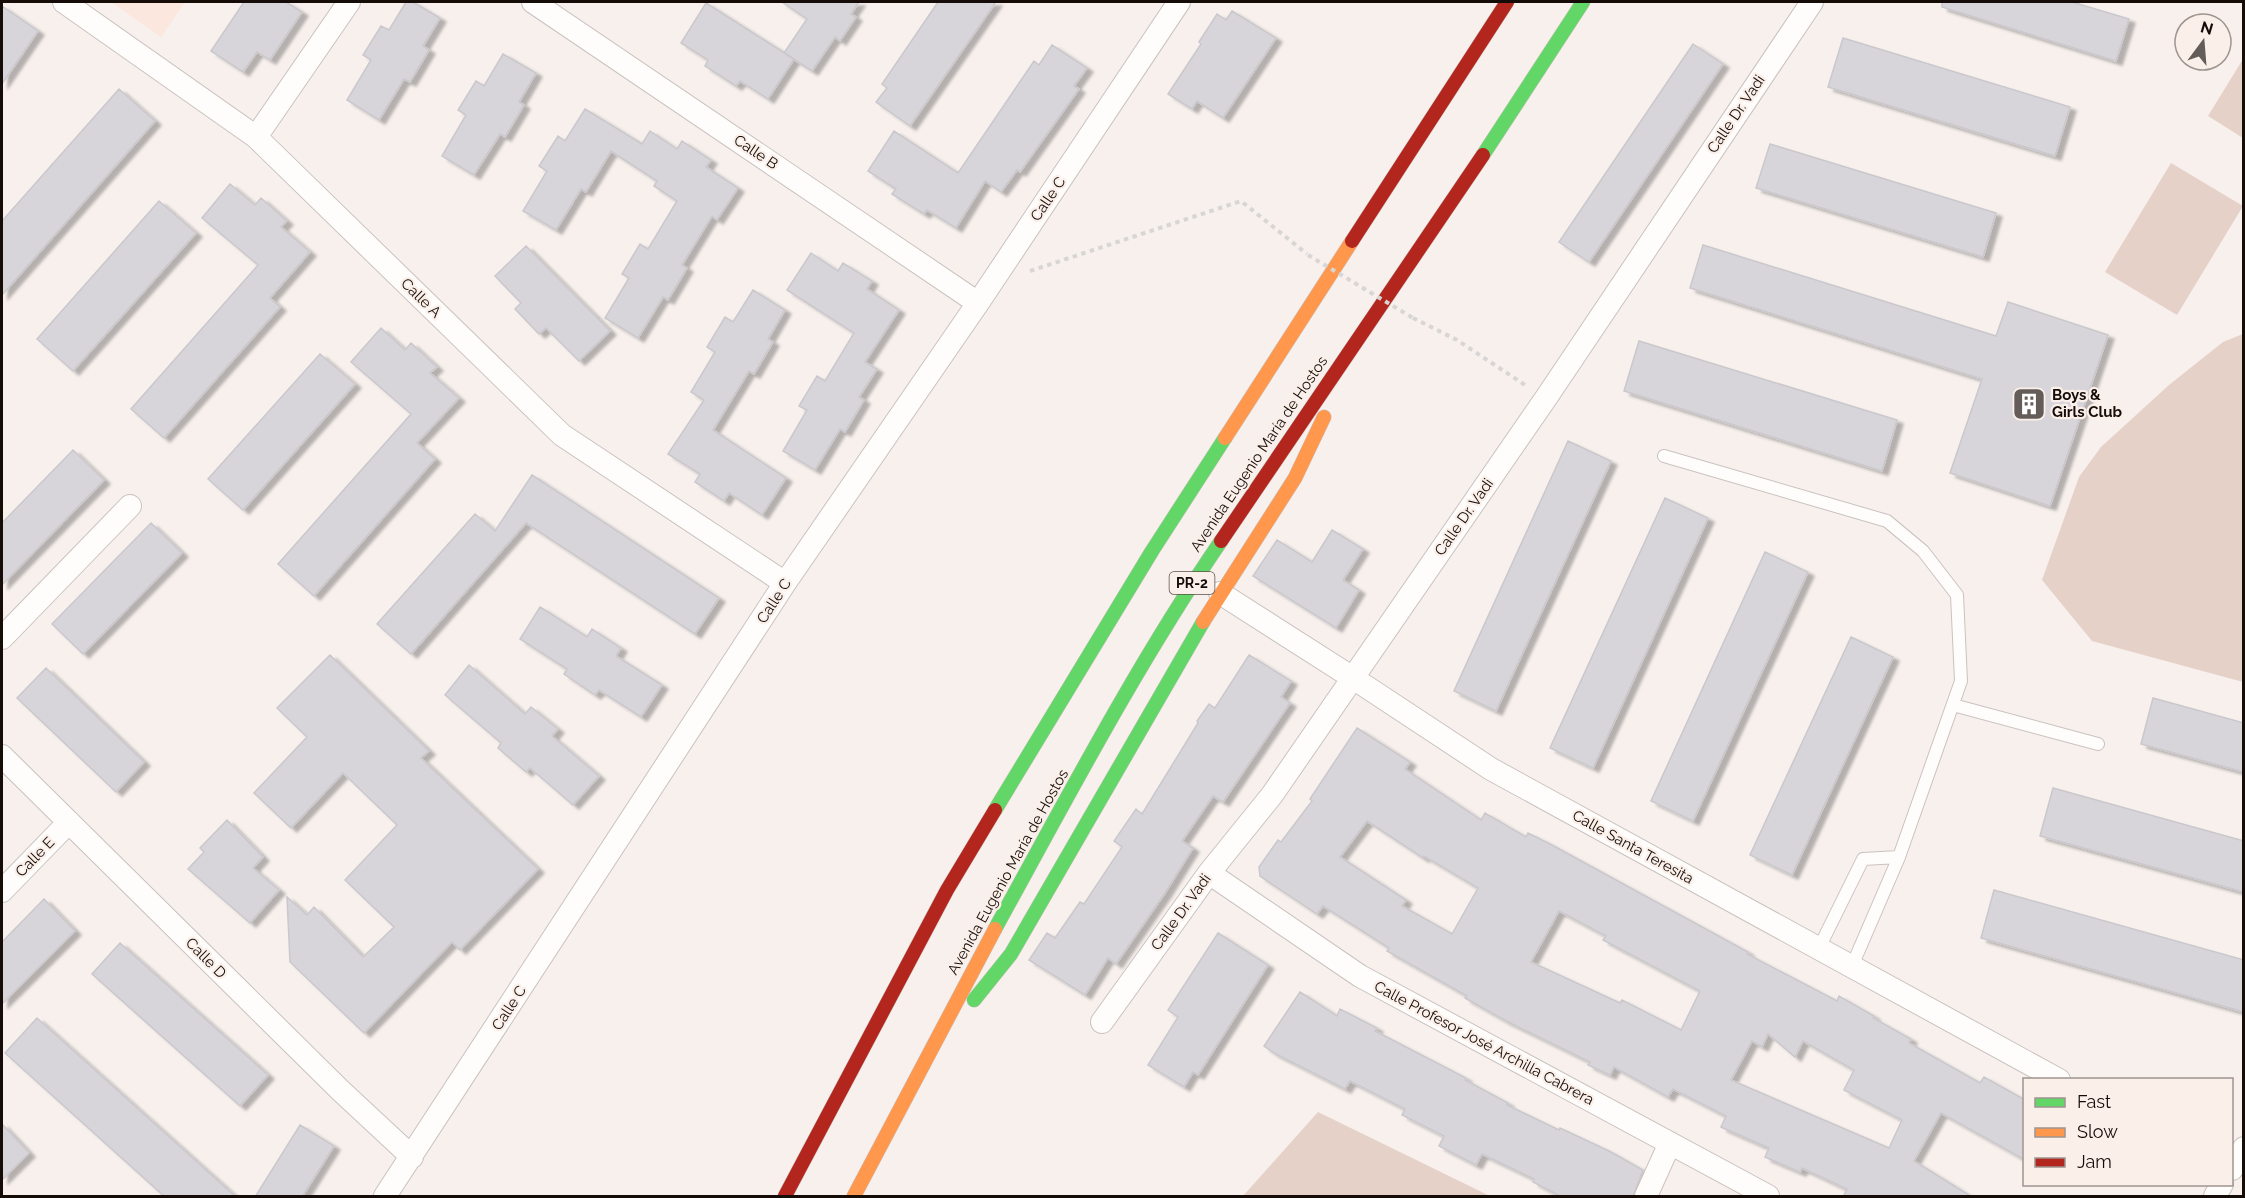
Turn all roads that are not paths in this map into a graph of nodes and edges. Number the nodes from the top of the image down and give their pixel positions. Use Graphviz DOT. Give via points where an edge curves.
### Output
graph roads {
  1 [pos="64,2"];
  2 [pos="349,2"];
  3 [pos="533,2"];
  4 [pos="1507,2"];
  5 [pos="1583,2"];
  6 [pos="1812,2"];
  7 [pos="1176,6"];
  8 [pos="256,137"];
  9 [pos="978,303"];
  10 [pos="1369,323"];
  11 [pos="1664,456"];
  12 [pos="130,506"];
  13 [pos="785,583"];
  14 [pos="1220,593"];
  15 [pos="2,638"];
  16 [pos="1353,678"];
  17 [pos="1953,705"];
  18 [pos="2098,744"];
  19 [pos="2,756"];
  20 [pos="69,822"];
  21 [pos="1899,857"];
  22 [pos="1209,873"];
  23 [pos="2,891"];
  24 [pos="1819,948"];
  25 [pos="1851,966"];
  26 [pos="1102,1022"];
  27 [pos="925,1062"];
  28 [pos="2055,1078"];
  29 [pos="1670,1143"];
  30 [pos="2244,1148"];
  31 [pos="412,1157"];
  32 [pos="2233,1167"];
  33 [pos="385,1197"];
  34 [pos="785,1197"];
  35 [pos="854,1197"];
  36 [pos="1646,1197"];
  37 [pos="1768,1197"];
  1 -- 8 [label="street, Calle A"];
  2 -- 8 [label="street"];
  3 -- 9 [label="street, Calle B"];
  4 -- 34 [label="highway" via="1152,550 1056,708 947,890"];
  5 -- 10 [label="highway, Avenida Eugenio María de Hostos / PR-2"];
  6 -- 16 [label="street, Calle Dr. Vadi"];
  7 -- 9 [label="street, Calle C"];
  8 -- 13 [label="street, Calle A" via="562,435"];
  9 -- 13 [label="street, Calle C"];
  10 -- 14 [label="highway" via="1295,478"];
  10 -- 27 [label="highway, Avenida Eugenio María de Hostos / PR-2" via="1196,577 1093,750"];
  11 -- 17 [label="lane" via="1887,521 1923,551 1957,595 1961,681"];
  12 -- 15 [label="street"];
  13 -- 31 [label="street, Calle C"];
  14 -- 16 [label="street, Calle Santa Teresita"];
  14 -- 27 [label="highway" via="1011,954"];
  16 -- 22 [label="street, Calle Dr. Vadi" via="1272,795"];
  16 -- 24 [label="street, Calle Santa Teresita" via="1491,770"];
  17 -- 18 [label="lane"];
  17 -- 21 [label="lane"];
  19 -- 20 [label="street, Calle D"];
  20 -- 23 [label="street, Calle E"];
  20 -- 31 [label="street, Calle D"];
  21 -- 24 [label="lane" via="1863,859"];
  21 -- 25 [label="lane"];
  22 -- 26 [label="street, Calle Dr. Vadi"];
  22 -- 29 [label="street, Calle Profesor José Archilla Cabrera" via="1359,976"];
  24 -- 25 [label="street, Calle Santa Teresita"];
  25 -- 28 [label="street, Calle Santa Teresita"];
  27 -- 35 [label="highway, Avenida Eugenio María de Hostos / PR-2"];
  29 -- 36 [label="street"];
  29 -- 37 [label="street, Calle Profesor José Archilla Cabrera"];
  30 -- 32 [label="street"];
  31 -- 33 [label="street, Calle C"];
}
